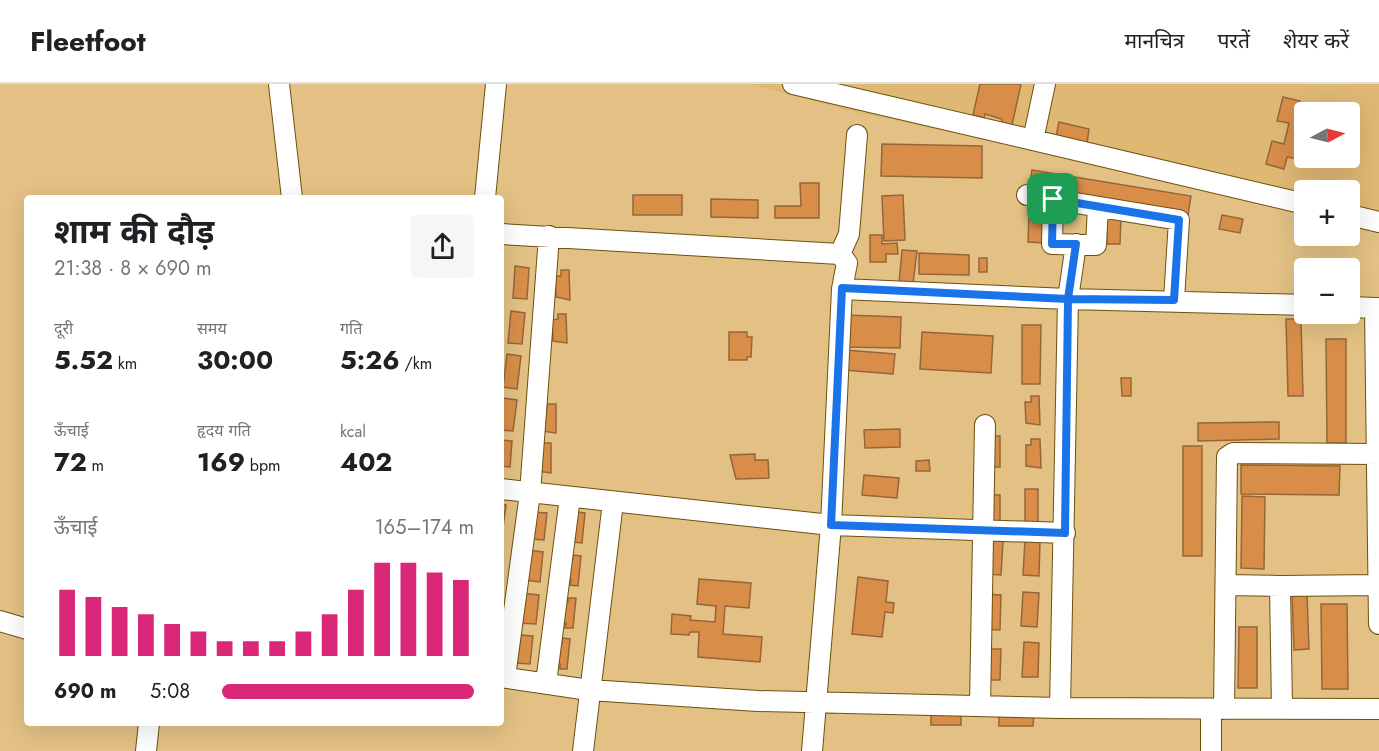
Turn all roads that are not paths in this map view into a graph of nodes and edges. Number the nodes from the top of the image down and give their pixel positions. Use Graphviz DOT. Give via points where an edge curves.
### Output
graph roads {
  1 [pos="279,84"];
  2 [pos="496,84"];
  3 [pos="793,84"];
  4 [pos="1045,84"];
  5 [pos="857,135"];
  6 [pos="1033,140"];
  7 [pos="292,195"];
  8 [pos="484,195"];
  9 [pos="1027,195"];
  10 [pos="1053,199"];
  11 [pos="1294,201"];
  12 [pos="1098,207"];
  13 [pos="1360,217"];
  14 [pos="1379,222"];
  15 [pos="504,234"];
  16 [pos="549,236"];
  17 [pos="1076,244"];
  18 [pos="840,254"];
  19 [pos="842,288"];
  20 [pos="1068,299"];
  21 [pos="1174,300"];
  22 [pos="1294,305"];
  23 [pos="1360,307"];
  24 [pos="1377,308"];
  25 [pos="985,425"];
  26 [pos="1379,454"];
  27 [pos="504,489"];
  28 [pos="530,493"];
  29 [pos="570,497"];
  30 [pos="613,502"];
  31 [pos="831,525"];
  32 [pos="984,531"];
  33 [pos="1065,533"];
  34 [pos="1378,562"];
  35 [pos="1226,585"];
  36 [pos="1378,585"];
  37 [pos="1280,586"];
  38 [pos="0,621"];
  39 [pos="1379,624"];
  40 [pos="24,628"];
  41 [pos="504,670"];
  42 [pos="504,677"];
  43 [pos="546,683"];
  44 [pos="589,690"];
  45 [pos="817,701"];
  46 [pos="980,706"];
  47 [pos="1060,708"];
  48 [pos="1282,708"];
  49 [pos="1218,709"];
  50 [pos="1379,709"];
  51 [pos="149,726"];
  52 [pos="146,751"];
  53 [pos="583,751"];
  54 [pos="812,751"];
  55 [pos="1211,751"];
  1 -- 7 [label="street"];
  2 -- 8 [label="street"];
  3 -- 6 [label="street"];
  4 -- 6 [label="street"];
  5 -- 18 [label="street" via="849,234"];
  6 -- 11 [label="street"];
  9 -- 10 [label="street"];
  10 -- 12 [label="street"];
  10 -- 17 [label="street" via="1052,244"];
  12 -- 17 [label="street" via="1096,245"];
  12 -- 21 [label="street" via="1179,220"];
  13 -- 14 [label="street"];
  15 -- 16 [label="street"];
  16 -- 18 [label="street"];
  16 -- 28 [label="street"];
  17 -- 20 [label="street"];
  18 -- 19 [label="street" via="848,263"];
  19 -- 20 [label="street"];
  19 -- 31 [label="street"];
  20 -- 21 [label="street"];
  20 -- 33 [label="street"];
  21 -- 22 [label="street"];
  23 -- 24 [label="street"];
  24 -- 26 [label="street"];
  25 -- 32 [label="street"];
  26 -- 34 [label="street"];
  26 -- 35 [label="street" via="1233,453 1227,457"];
  27 -- 28 [label="street"];
  28 -- 29 [label="street"];
  28 -- 41 [label="street"];
  29 -- 30 [label="street"];
  29 -- 43 [label="street"];
  30 -- 31 [label="street"];
  30 -- 44 [label="street"];
  31 -- 32 [label="street"];
  31 -- 45 [label="street"];
  32 -- 33 [label="street"];
  32 -- 46 [label="street"];
  33 -- 47 [label="street"];
  34 -- 36 [label="street"];
  35 -- 37 [label="street"];
  35 -- 49 [label="street"];
  36 -- 37 [label="street"];
  36 -- 39 [label="street"];
  37 -- 48 [label="street"];
  38 -- 40 [label="street"];
  42 -- 43 [label="street"];
  43 -- 44 [label="street"];
  44 -- 45 [label="street"];
  44 -- 53 [label="street"];
  45 -- 46 [label="street"];
  45 -- 54 [label="street"];
  46 -- 47 [label="street"];
  47 -- 49 [label="street"];
  48 -- 49 [label="street"];
  48 -- 50 [label="street"];
  49 -- 55 [label="street"];
  51 -- 52 [label="street"];
}
